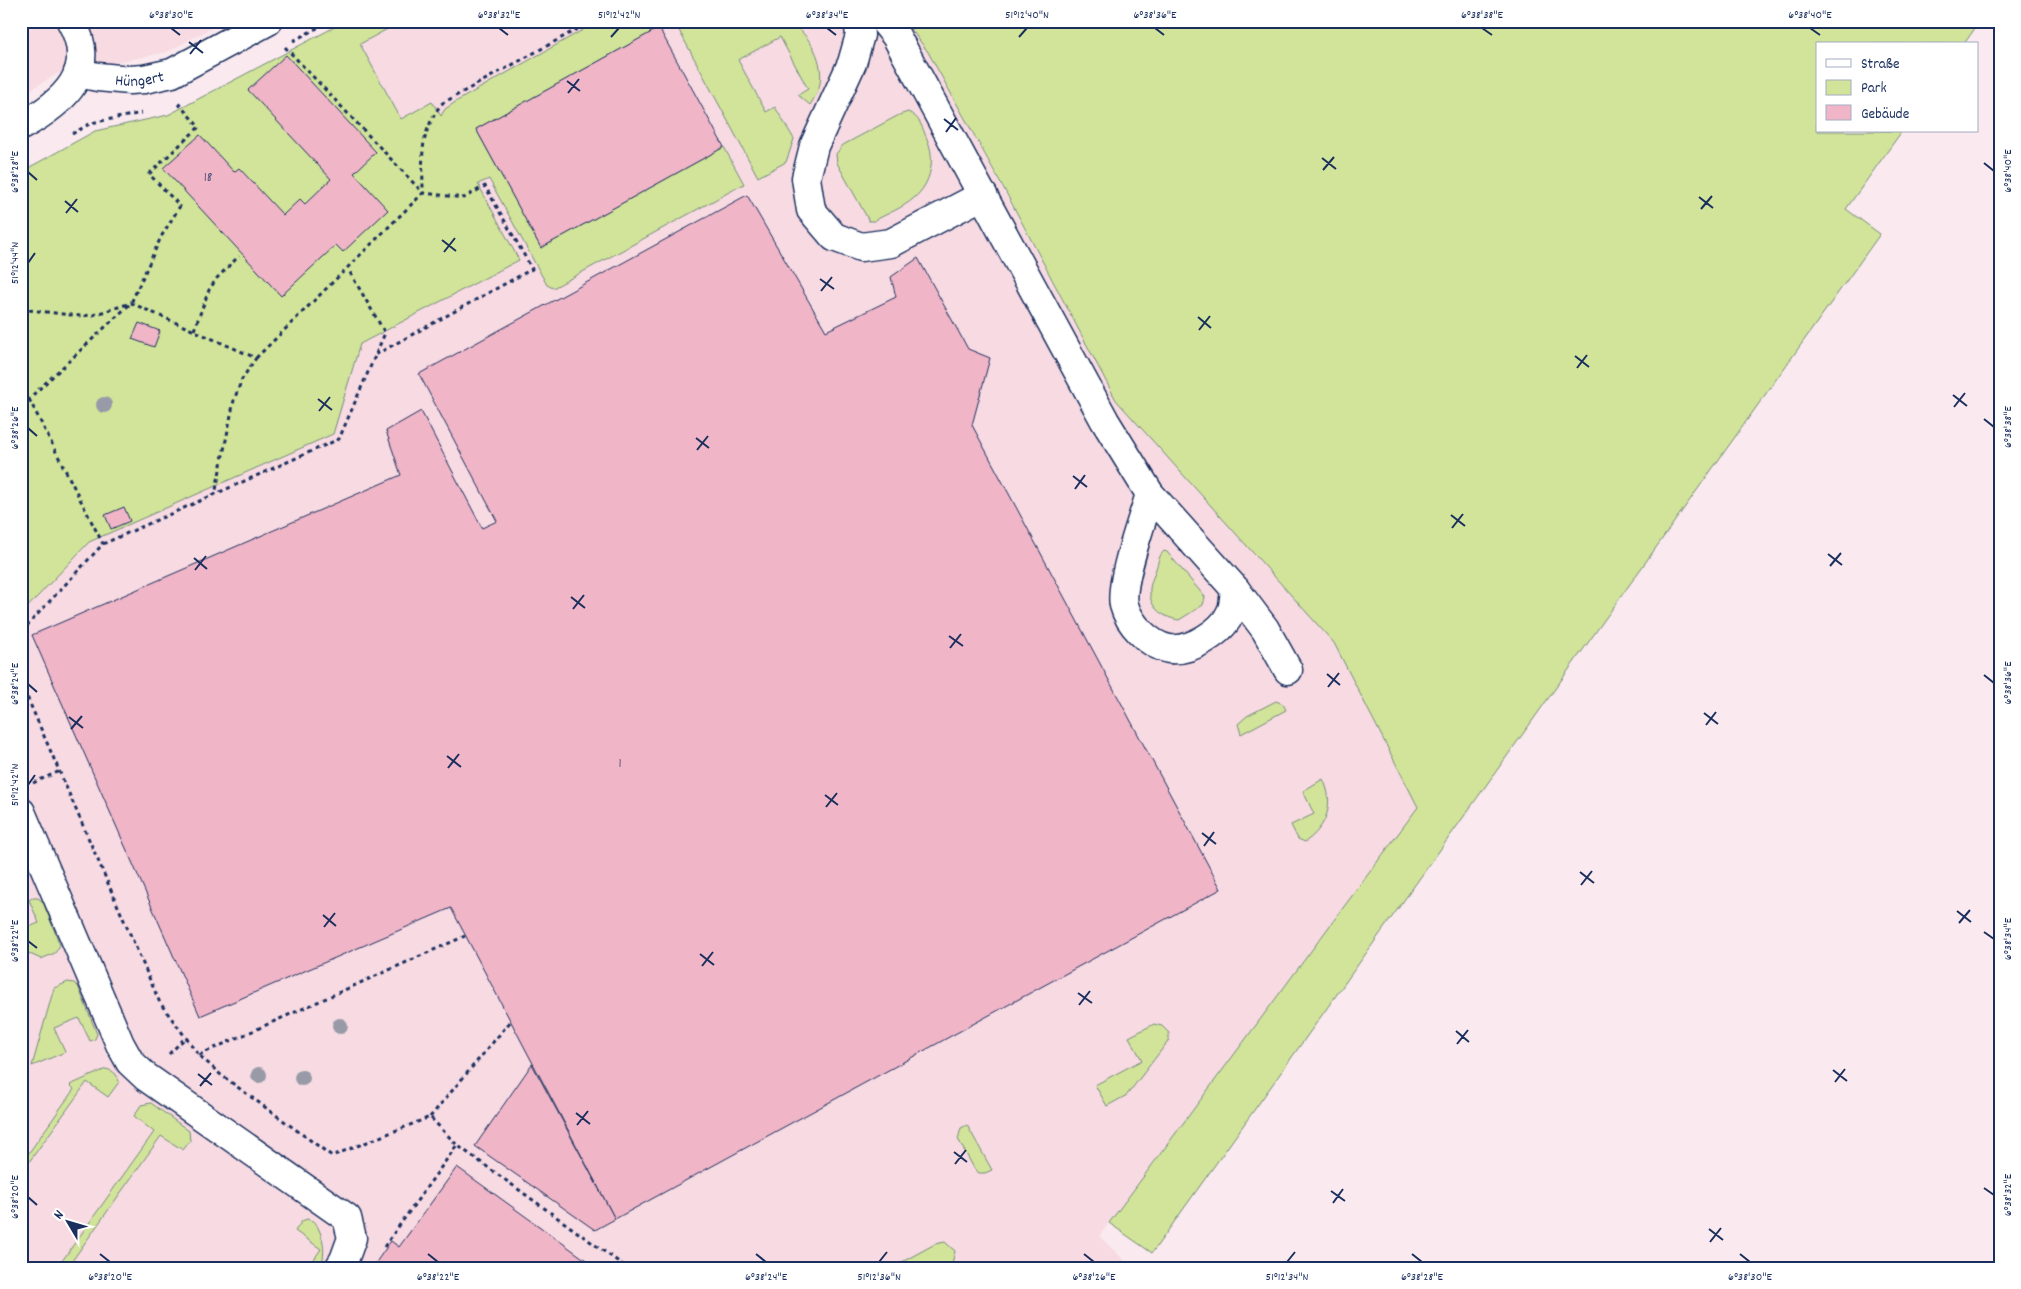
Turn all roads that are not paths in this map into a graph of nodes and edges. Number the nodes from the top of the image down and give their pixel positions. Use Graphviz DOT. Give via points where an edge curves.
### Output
graph roads {
  1 [pos="71,21"];
  2 [pos="858,21"];
  3 [pos="884,21"];
  4 [pos="266,22"];
  5 [pos="78,73"];
  6 [pos="21,126"];
  7 [pos="983,194"];
  8 [pos="1150,494"];
  9 [pos="1235,589"];
  10 [pos="1288,670"];
  11 [pos="24,799"];
  12 [pos="339,1268"];
  1 -- 5 [label="street" via="81,46 82,62"];
  2 -- 7 [label="street" via="860,35 852,63 814,146 806,178 811,210 834,237 861,247 891,243"];
  3 -- 7 [label="street" via="896,36"];
  4 -- 5 [label="street, Hüngert" via="172,73 130,80"];
  5 -- 6 [label="street" via="56,104"];
  7 -- 8 [label="street" via="1105,421"];
  8 -- 9 [label="street"];
  8 -- 9 [label="street" via="1125,580 1124,605 1133,624 1148,640 1169,649 1194,646 1217,630 1232,612"];
  9 -- 10 [label="street"];
  11 -- 12 [label="street" via="116,1036 130,1062 220,1131 346,1218 352,1238"];
}
